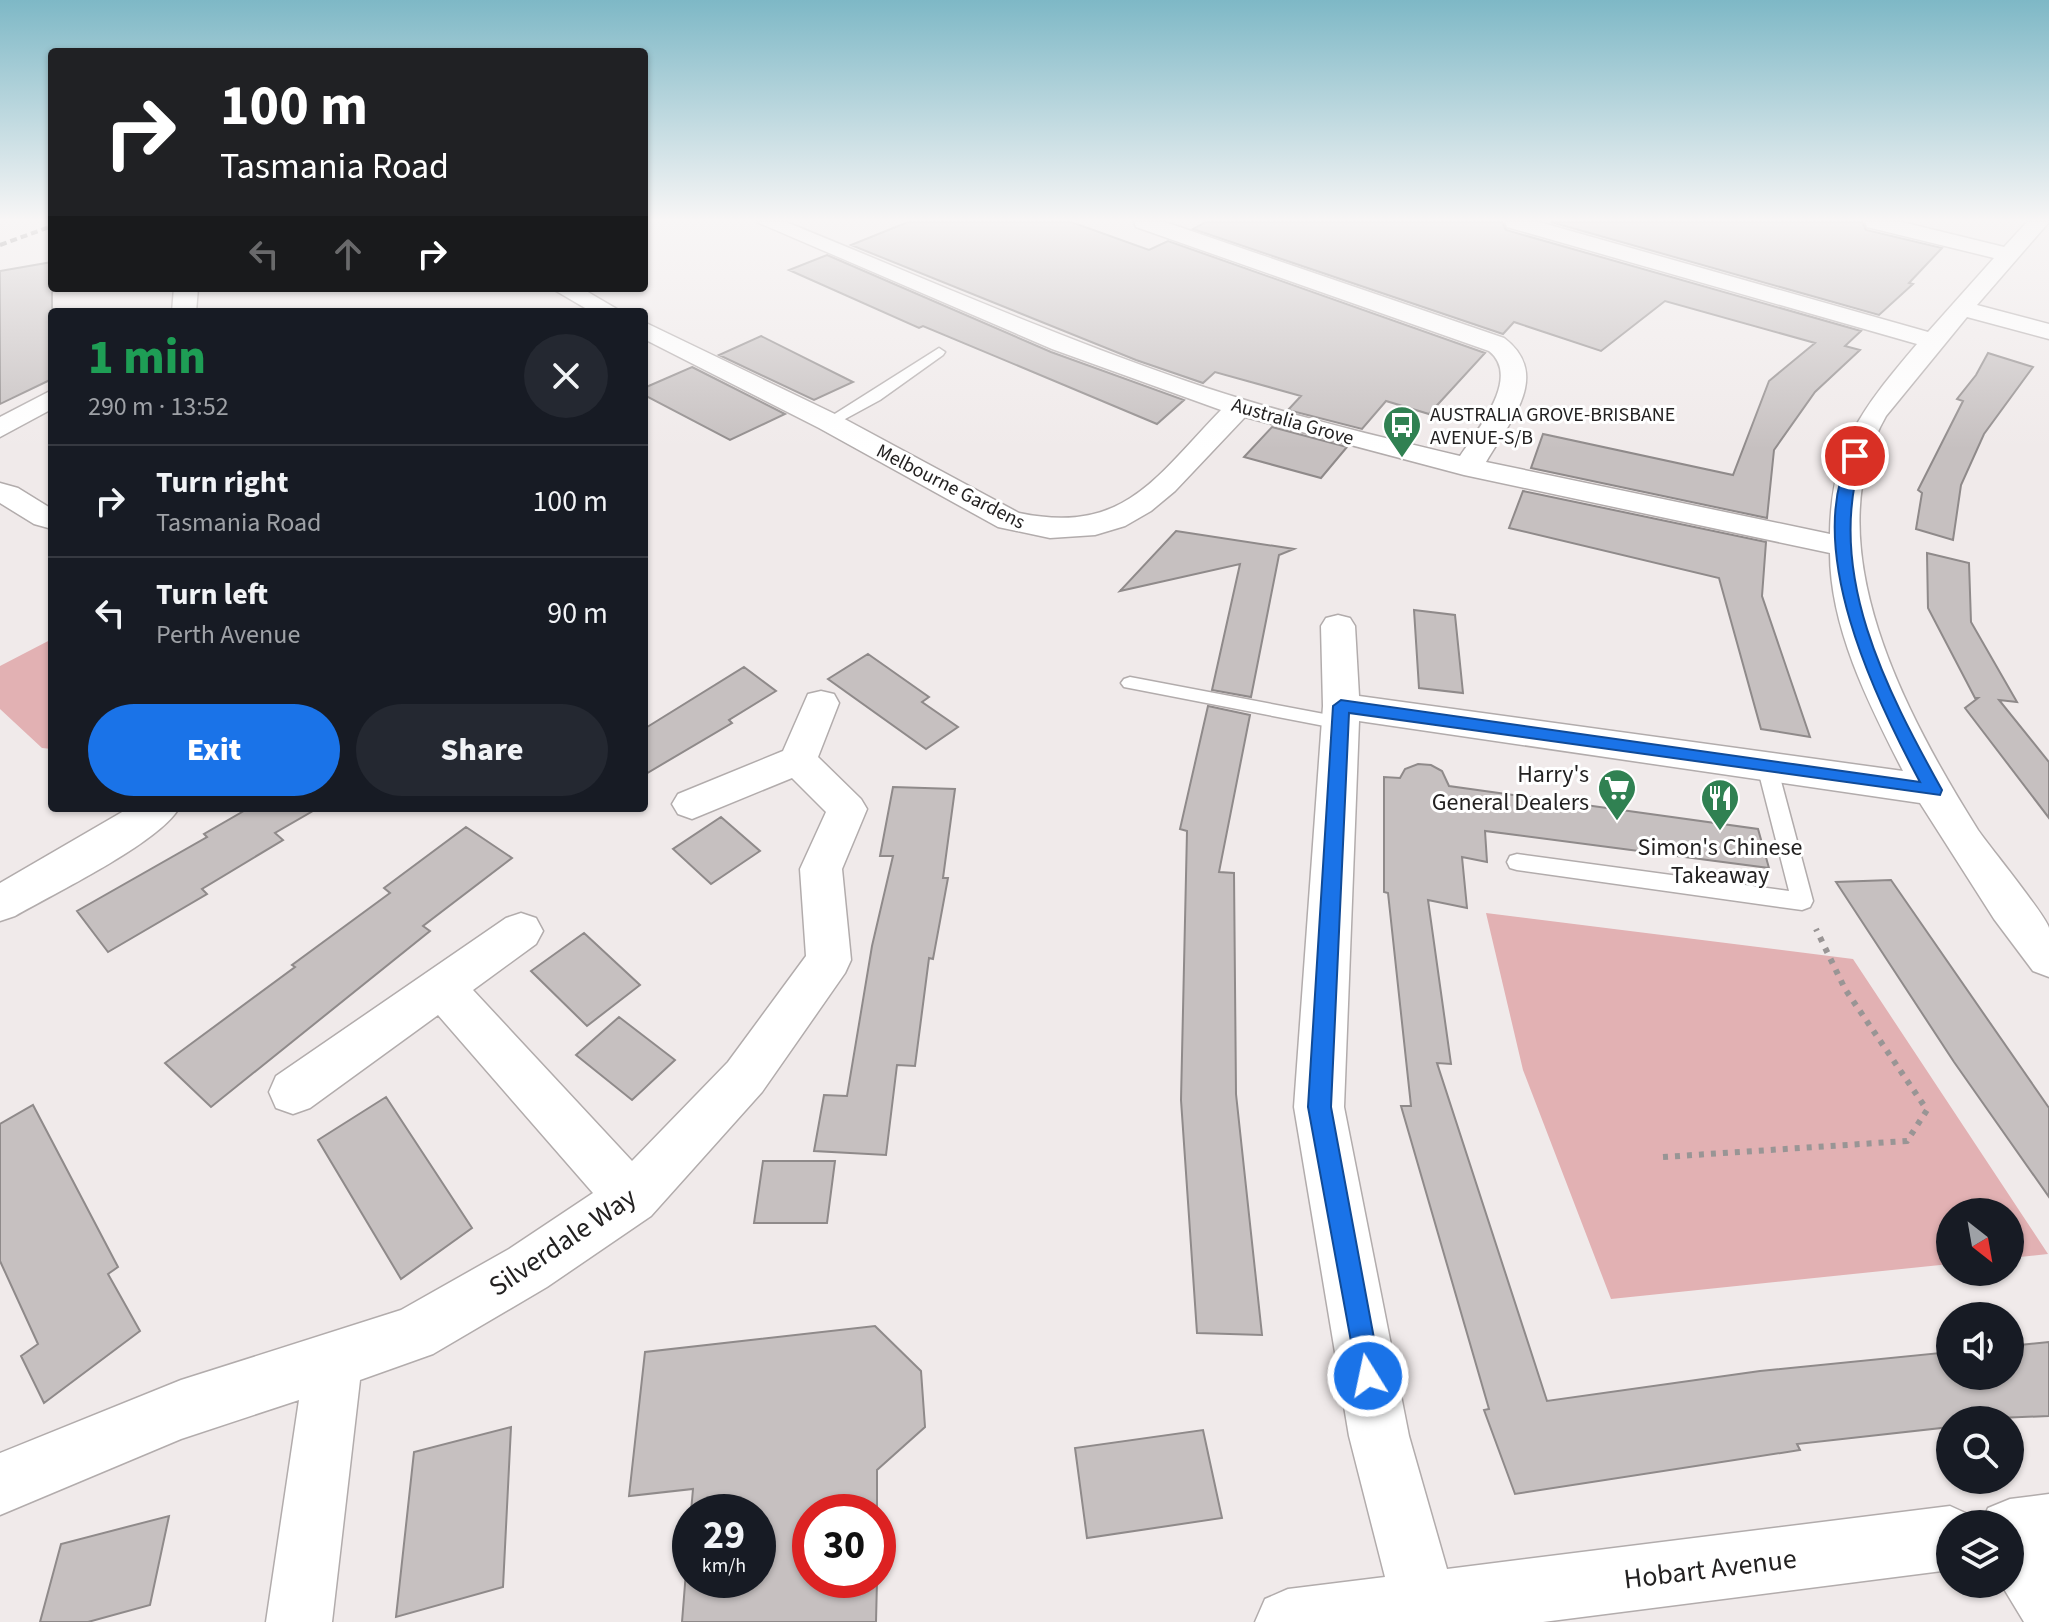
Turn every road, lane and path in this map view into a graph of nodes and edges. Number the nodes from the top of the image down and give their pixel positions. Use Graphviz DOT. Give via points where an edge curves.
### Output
graph roads {
  1 [pos="582,298"];
  2 [pos="952,298"];
  3 [pos="1364,298"];
  4 [pos="1781,298"];
  5 [pos="1972,298"];
  6 [pos="602,308"];
  7 [pos="1963,308"];
  8 [pos="648,331"];
  9 [pos="2049,332"];
  10 [pos="1933,341"];
  11 [pos="939,352"];
  12 [pos="48,400"];
  13 [pos="1239,407"];
  14 [pos="829,422"];
  15 [pos="0,429"];
  16 [pos="1469,466"];
  17 [pos="0,492"];
  18 [pos="48,519"];
  19 [pos="1842,546"];
  20 [pos="1338,626"];
  21 [pos="1130,683"];
  22 [pos="821,703"];
  23 [pos="1340,715"];
  24 [pos="798,760"];
  25 [pos="1767,766"];
  26 [pos="1933,790"];
  27 [pos="692,804"];
  28 [pos="153,812"];
  29 [pos="1517,862"];
  30 [pos="1802,901"];
  31 [pos="0,904"];
  32 [pos="521,931"];
  33 [pos="2047,952"];
  34 [pos="443,989"];
  35 [pos="293,1092"];
  36 [pos="1663,1157"];
  37 [pos="632,1198"];
  38 [pos="334,1360"];
  39 [pos="0,1484"];
  40 [pos="2049,1525"];
  41 [pos="2024,1528"];
  42 [pos="1936,1540"];
  43 [pos="2024,1562"];
  44 [pos="2049,1603"];
  45 [pos="1425,1605"];
  46 [pos="1503,1608"];
  47 [pos="299,1622"];
  48 [pos="1288,1622"];
  1 -- 6 [label="street"];
  2 -- 13 [label="street, Australia Grove"];
  3 -- 16 [label="street" via="1495,343 1510,355 1516,369 1514,385"];
  4 -- 10 [label="street"];
  5 -- 7 [label="street"];
  7 -- 9 [label="street"];
  7 -- 10 [label="street"];
  8 -- 14 [label="street, Melbourne Gardens"];
  10 -- 19 [label="street" via="1864,431 1847,481"];
  11 -- 14 [label="lane"];
  12 -- 15 [label="street"];
  13 -- 14 [label="street, Melbourne Gardens" via="1141,506 1121,520 1064,531 1009,520"];
  13 -- 16 [label="street, Australia Grove"];
  16 -- 19 [label="street, Australia Grove"];
  17 -- 18 [label="street"];
  19 -- 26 [label="street" via="1868,657"];
  20 -- 23 [label="street"];
  21 -- 23 [label="lane"];
  22 -- 24 [label="street"];
  23 -- 25 [label="street"];
  23 -- 45 [label="street" via="1319,1107 1379,1436"];
  24 -- 27 [label="street"];
  24 -- 37 [label="street, Silverdale Way" via="847,809 821,869 829,960 745,1077"];
  25 -- 26 [label="street"];
  25 -- 30 [label="lane"];
  26 -- 33 [label="street"];
  28 -- 31 [label="street"];
  29 -- 30 [label="lane"];
  30 -- 36 [label="path" via="1845,989 1927,1110 1907,1141"];
  32 -- 34 [label="street"];
  34 -- 35 [label="street"];
  34 -- 37 [label="street"];
  37 -- 38 [label="street, Silverdale Way" via="528,1268 413,1334"];
  38 -- 39 [label="street, Silverdale Way" via="181,1410"];
  38 -- 47 [label="street"];
  40 -- 41 [label="street"];
  42 -- 46 [label="street, Hobart Avenue"];
  43 -- 44 [label="street"];
  45 -- 46 [label="street, Hobart Avenue"];
  45 -- 48 [label="street, Hobart Avenue"];
}
